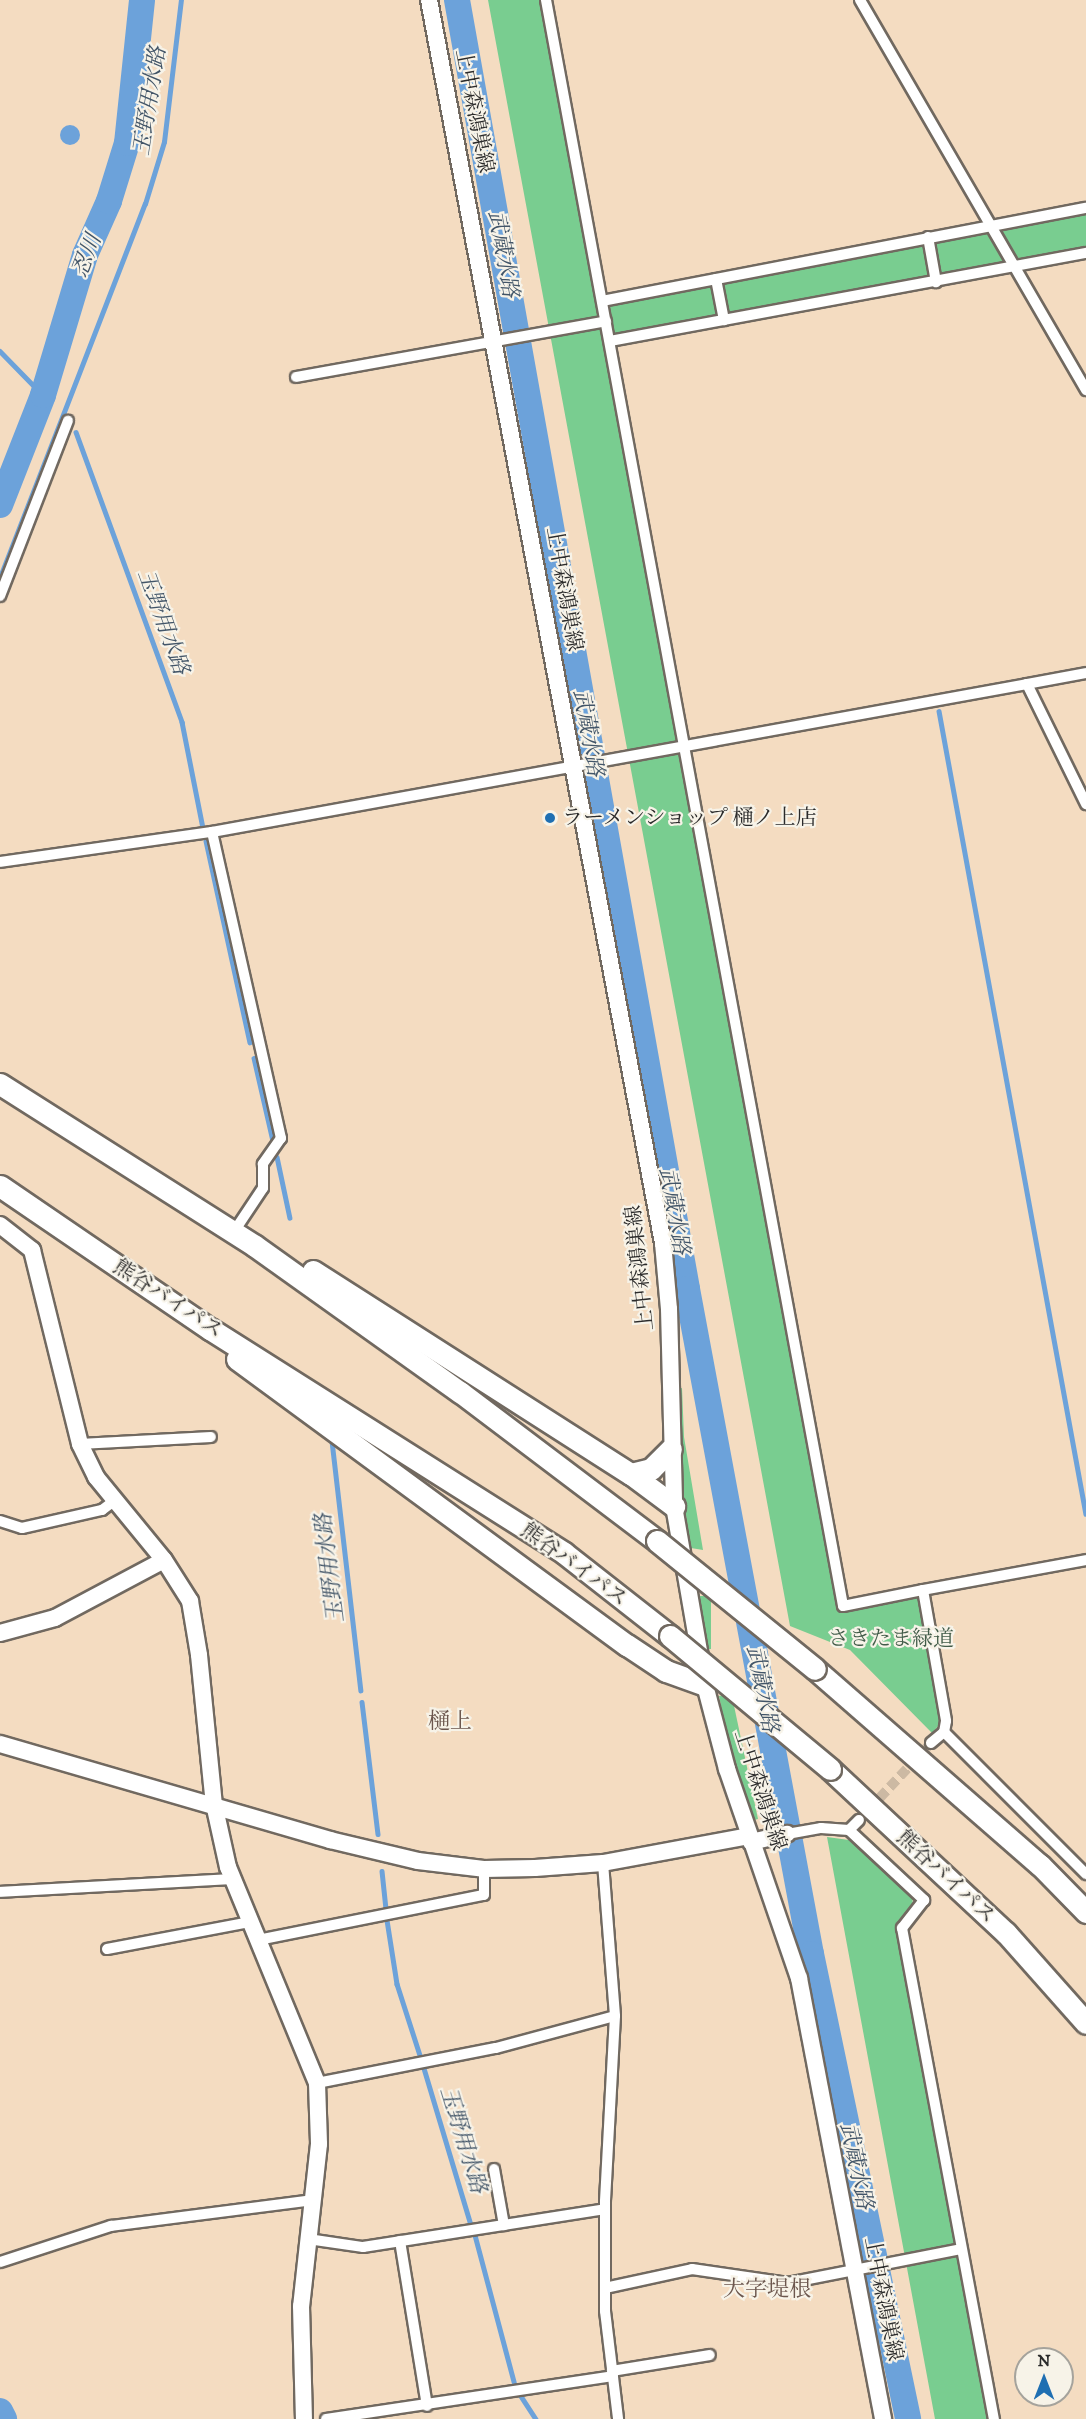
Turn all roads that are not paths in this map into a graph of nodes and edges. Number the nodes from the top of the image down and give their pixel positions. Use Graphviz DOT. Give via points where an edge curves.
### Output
graph roads {
  1 [pos="429,0"];
  2 [pos="546,0"];
  3 [pos="860,0"];
  4 [pos="1086,208"];
  5 [pos="990,225"];
  6 [pos="928,237"];
  7 [pos="1086,253"];
  8 [pos="1015,267"];
  9 [pos="716,279"];
  10 [pos="936,282"];
  11 [pos="602,301"];
  12 [pos="724,320"];
  13 [pos="606,321"];
  14 [pos="610,341"];
  15 [pos="502,342"];
  16 [pos="296,377"];
  17 [pos="1086,390"];
  18 [pos="68,421"];
  19 [pos="0,596"];
  20 [pos="1086,673"];
  21 [pos="1027,684"];
  22 [pos="684,747"];
  23 [pos="581,768"];
  24 [pos="1086,804"];
  25 [pos="212,832"];
  26 [pos="0,862"];
  27 [pos="0,1084"];
  28 [pos="0,1186"];
  29 [pos="0,1225"];
  30 [pos="233,1233"];
  31 [pos="255,1246"];
  32 [pos="210,1329"];
  33 [pos="211,1437"];
  34 [pos="80,1444"];
  35 [pos="671,1449"];
  36 [pos="631,1474"];
  37 [pos="114,1501"];
  38 [pos="674,1506"];
  39 [pos="0,1521"];
  40 [pos="164,1560"];
  41 [pos="1086,1560"];
  42 [pos="923,1590"];
  43 [pos="0,1633"];
  44 [pos="705,1685"];
  45 [pos="944,1732"];
  46 [pos="931,1743"];
  47 [pos="0,1744"];
  48 [pos="214,1804"];
  49 [pos="859,1820"];
  50 [pos="849,1830"];
  51 [pos="787,1834"];
  52 [pos="750,1839"];
  53 [pos="603,1863"];
  54 [pos="484,1869"];
  55 [pos="1086,1874"];
  56 [pos="232,1879"];
  57 [pos="0,1892"];
  58 [pos="1086,1912"];
  59 [pos="250,1922"];
  60 [pos="258,1940"];
  61 [pos="107,1948"];
  62 [pos="615,2016"];
  63 [pos="1086,2023"];
  64 [pos="317,2083"];
  65 [pos="494,2169"];
  66 [pos="314,2200"];
  67 [pos="605,2209"];
  68 [pos="504,2225"];
  69 [pos="308,2239"];
  70 [pos="400,2241"];
  71 [pos="961,2249"];
  72 [pos="0,2262"];
  73 [pos="861,2269"];
  74 [pos="605,2288"];
  75 [pos="710,2355"];
  76 [pos="613,2373"];
  77 [pos="427,2406"];
  78 [pos="304,2419"];
  79 [pos="326,2419"];
  80 [pos="618,2419"];
  81 [pos="883,2419"];
  82 [pos="994,2419"];
  1 -- 15 [label="main road, 上中森鴻巣線"];
  2 -- 11 [label="street"];
  3 -- 5 [label="street"];
  4 -- 5 [label="street"];
  5 -- 6 [label="street"];
  5 -- 8 [label="street"];
  6 -- 9 [label="street"];
  6 -- 10 [label="street"];
  7 -- 8 [label="street"];
  8 -- 10 [label="street"];
  8 -- 17 [label="street"];
  9 -- 11 [label="street"];
  9 -- 12 [label="street"];
  10 -- 12 [label="street"];
  11 -- 13 [label="street"];
  12 -- 14 [label="street"];
  13 -- 14 [label="street"];
  13 -- 15 [label="street"];
  14 -- 22 [label="street"];
  15 -- 16 [label="street"];
  15 -- 23 [label="main road, 上中森鴻巣線"];
  18 -- 19 [label="street"];
  20 -- 21 [label="street"];
  21 -- 22 [label="street"];
  21 -- 24 [label="street"];
  22 -- 23 [label="street"];
  22 -- 42 [label="street" via="843,1606"];
  23 -- 25 [label="street"];
  23 -- 35 [label="main road, 上中森鴻巣線" via="663,1243 669,1309"];
  25 -- 26 [label="street"];
  25 -- 30 [label="street" via="281,1138 263,1164 263,1188"];
  27 -- 30 [label="highway"];
  28 -- 32 [label="highway, 熊谷バイパス"];
  29 -- 34 [label="main road" via="32,1250"];
  30 -- 31 [label="highway"];
  31 -- 36 [label="highway" via="302,1264"];
  31 -- 58 [label="highway, bridge" via="460,1392 657,1541 815,1669 1040,1865"];
  32 -- 44 [label="highway" via="234,1356 627,1645 666,1671"];
  32 -- 63 [label="highway, 熊谷バイパス, bridge" via="564,1553 670,1636 830,1769 1006,1933"];
  33 -- 34 [label="street"];
  34 -- 37 [label="main road"];
  35 -- 36 [label="highway" via="651,1469"];
  35 -- 38 [label="main road, 上中森鴻巣線"];
  36 -- 38 [label="highway"];
  37 -- 39 [label="street" via="102,1510 22,1528"];
  37 -- 40 [label="main road"];
  38 -- 44 [label="main road, 上中森鴻巣線"];
  40 -- 43 [label="main road" via="55,1618"];
  40 -- 48 [label="main road" via="190,1601"];
  41 -- 42 [label="street"];
  42 -- 45 [label="street" via="946,1720"];
  44 -- 52 [label="main road, 上中森鴻巣線"];
  45 -- 46 [label="street"];
  45 -- 55 [label="street"];
  47 -- 48 [label="main road"];
  48 -- 54 [label="main road" via="330,1840 418,1861"];
  48 -- 56 [label="main road"];
  49 -- 50 [label="street"];
  50 -- 51 [label="street"];
  50 -- 71 [label="street" via="924,1900 902,1928"];
  51 -- 52 [label="main road"];
  52 -- 53 [label="main road"];
  52 -- 73 [label="main road, 上中森鴻巣線" via="800,1978"];
  53 -- 54 [label="main road"];
  53 -- 62 [label="street"];
  54 -- 60 [label="street" via="484,1895"];
  56 -- 57 [label="street"];
  56 -- 59 [label="main road"];
  59 -- 60 [label="main road"];
  59 -- 61 [label="street"];
  60 -- 64 [label="main road"];
  62 -- 64 [label="street" via="496,2048"];
  62 -- 67 [label="street"];
  64 -- 66 [label="main road" via="319,2144"];
  65 -- 68 [label="street"];
  66 -- 69 [label="main road"];
  66 -- 72 [label="street" via="111,2226"];
  67 -- 68 [label="street"];
  67 -- 74 [label="street"];
  68 -- 70 [label="street"];
  69 -- 70 [label="street" via="363,2247"];
  69 -- 78 [label="main road" via="299,2351"];
  70 -- 77 [label="street"];
  71 -- 73 [label="street"];
  71 -- 82 [label="street"];
  73 -- 74 [label="street" via="788,2283 692,2269"];
  73 -- 81 [label="main road, 上中森鴻巣線"];
  74 -- 76 [label="street"];
  75 -- 76 [label="street"];
  76 -- 77 [label="street"];
  76 -- 80 [label="street"];
  77 -- 79 [label="street"];
}
